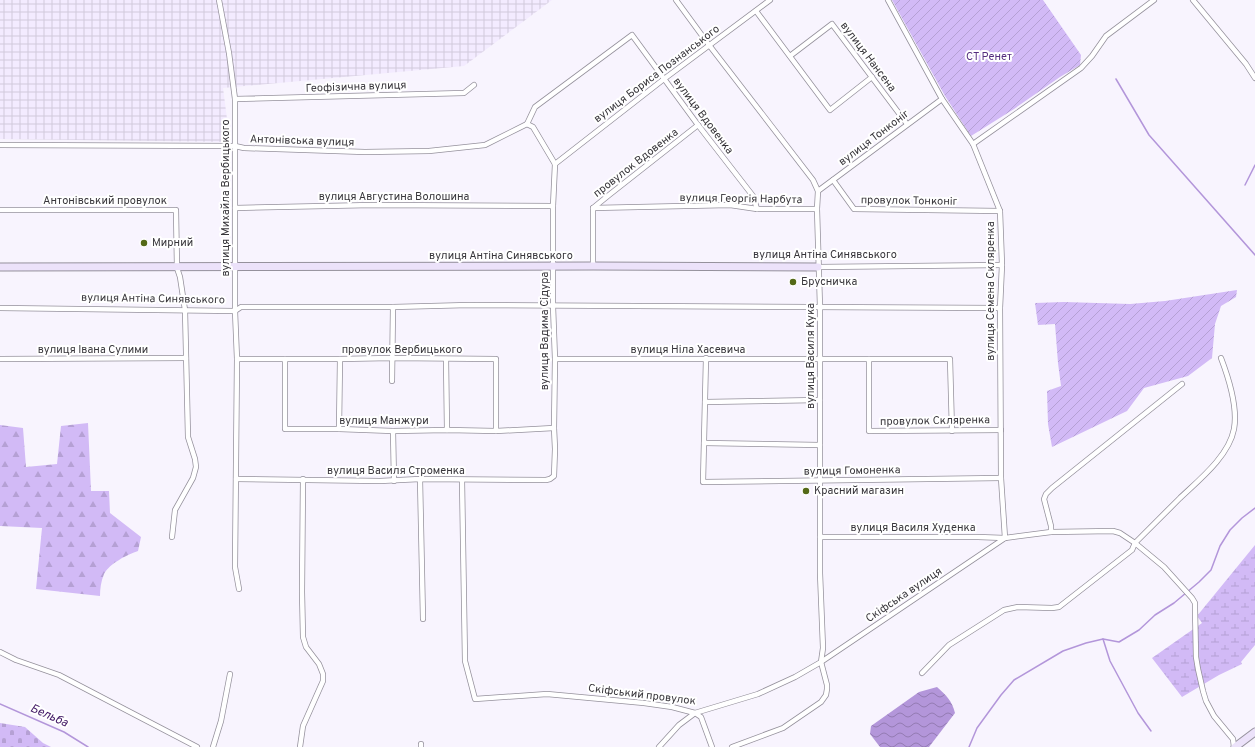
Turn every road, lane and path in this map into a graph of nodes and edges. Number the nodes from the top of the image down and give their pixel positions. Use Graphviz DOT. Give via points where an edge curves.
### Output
graph roads {
  1 [pos="219,0"];
  2 [pos="676,0"];
  3 [pos="770,0"];
  4 [pos="888,0"];
  5 [pos="1154,0"];
  6 [pos="1193,0"];
  7 [pos="756,11"];
  8 [pos="709,45"];
  9 [pos="790,56"];
  10 [pos="872,77"];
  11 [pos="1255,78"];
  12 [pos="664,79"];
  13 [pos="474,84"];
  14 [pos="942,99"];
  15 [pos="235,100"];
  16 [pos="527,124"];
  17 [pos="907,124"];
  18 [pos="698,125"];
  19 [pos="972,144"];
  20 [pos="0,145"];
  21 [pos="235,146"];
  22 [pos="555,164"];
  23 [pos="833,180"];
  24 [pos="818,191"];
  25 [pos="554,206"];
  26 [pos="235,208"];
  27 [pos="593,208"];
  28 [pos="757,209"];
  29 [pos="817,209"];
  30 [pos="0,210"];
  31 [pos="1000,211"];
  32 [pos="1002,265"];
  33 [pos="592,266"];
  34 [pos="236,267"];
  35 [pos="554,267"];
  36 [pos="818,267"];
  37 [pos="0,268"];
  38 [pos="177,268"];
  39 [pos="553,306"];
  40 [pos="393,307"];
  41 [pos="820,307"];
  42 [pos="0,308"];
  43 [pos="1000,308"];
  44 [pos="185,310"];
  45 [pos="235,311"];
  46 [pos="186,358"];
  47 [pos="392,358"];
  48 [pos="555,358"];
  49 [pos="706,358"];
  50 [pos="1221,358"];
  51 [pos="237,359"];
  52 [pos="286,359"];
  53 [pos="340,359"];
  54 [pos="446,359"];
  55 [pos="820,359"];
  56 [pos="869,359"];
  57 [pos="0,360"];
  58 [pos="392,381"];
  59 [pos="1182,384"];
  60 [pos="820,400"];
  61 [pos="705,402"];
  62 [pos="554,428"];
  63 [pos="340,429"];
  64 [pos="447,430"];
  65 [pos="952,430"];
  66 [pos="1001,430"];
  67 [pos="393,431"];
  68 [pos="496,431"];
  69 [pos="704,443"];
  70 [pos="820,445"];
  71 [pos="554,476"];
  72 [pos="1001,478"];
  73 [pos="236,479"];
  74 [pos="303,480"];
  75 [pos="420,480"];
  76 [pos="462,480"];
  77 [pos="394,481"];
  78 [pos="819,481"];
  79 [pos="1051,532"];
  80 [pos="820,536"];
  81 [pos="172,537"];
  82 [pos="1005,538"];
  83 [pos="1135,543"];
  84 [pos="239,589"];
  85 [pos="423,619"];
  86 [pos="0,652"];
  87 [pos="821,662"];
  88 [pos="922,673"];
  89 [pos="230,674"];
  90 [pos="695,713"];
  91 [pos="1255,732"];
  92 [pos="197,747"];
  93 [pos="212,747"];
  94 [pos="300,747"];
  95 [pos="659,747"];
  96 [pos="712,747"];
  97 [pos="732,747"];
  98 [pos="1235,747"];
  1 -- 15 [label="street, вулиця Михайла Вербицького"];
  2 -- 8 [label="street"];
  3 -- 7 [label="street, вулиця Бориса Познанського"];
  4 -- 14 [label="street, вулиця Семена Скляренка"];
  5 -- 19 [label="street" via="1106,36 1081,68"];
  6 -- 11 [label="street"];
  7 -- 8 [label="street, вулиця Бориса Познанського"];
  7 -- 9 [label="street"];
  8 -- 12 [label="street, вулиця Бориса Познанського"];
  8 -- 24 [label="street" via="813,180"];
  9 -- 10 [label="street, вулиця Нансена" via="832,24"];
  9 -- 10 [label="street" via="830,110"];
  10 -- 17 [label="street, вулиця Нансена"];
  12 -- 16 [label="street, вулиця Вдовенка" via="632,34 535,106"];
  12 -- 18 [label="street, вулиця Вдовенка"];
  12 -- 22 [label="street, вулиця Бориса Познанського"];
  13 -- 15 [label="street, Геофізична вулиця" via="464,93"];
  14 -- 17 [label="street, вулиця Тонконіг"];
  14 -- 19 [label="street, вулиця Семена Скляренка"];
  15 -- 21 [label="street, вулиця Михайла Вербицького"];
  16 -- 21 [label="street, Антонівська вулиця" via="485,144 429,151 357,152"];
  16 -- 22 [label="street" via="533,127"];
  17 -- 23 [label="street, вулиця Тонконіг"];
  18 -- 27 [label="street, провулок Вдовенка"];
  18 -- 28 [label="street, вулиця Вдовенка" via="753,196"];
  19 -- 31 [label="street, вулиця Семена Скляренка"];
  20 -- 21 [label="street, Антонівська вулиця"];
  21 -- 26 [label="street, вулиця Михайла Вербицького"];
  22 -- 25 [label="street, вулиця Вадима Сідура"];
  23 -- 24 [label="street, вулиця Тонконіг"];
  23 -- 31 [label="street, провулок Тонконіг" via="854,209"];
  24 -- 29 [label="street, вулиця Василя Кука"];
  25 -- 26 [label="street, вулиця Августина Волошина" via="373,205"];
  25 -- 35 [label="street, вулиця Вадима Сідура"];
  26 -- 34 [label="street, вулиця Михайла Вербицького"];
  27 -- 28 [label="street, вулиця Георгія Нарбута" via="730,205"];
  27 -- 33 [label="street, провулок Вдовенка"];
  28 -- 29 [label="street, вулиця Георгія Нарбута"];
  29 -- 36 [label="street, вулиця Василя Кука"];
  30 -- 38 [label="street, Антонівський провулок" via="176,210"];
  31 -- 32 [label="street, вулиця Семена Скляренка"];
  32 -- 36 [label="street, вулиця Антіна Синявського"];
  32 -- 43 [label="street, вулиця Семена Скляренка"];
  33 -- 35 [label="street, вулиця Антіна Синявського"];
  33 -- 36 [label="street, вулиця Антіна Синявського"];
  34 -- 35 [label="street, вулиця Антіна Синявського"];
  34 -- 38 [label="street, вулиця Антіна Синявського"];
  34 -- 45 [label="street, вулиця Михайла Вербицького"];
  35 -- 39 [label="street, вулиця Вадима Сідура"];
  36 -- 41 [label="street, вулиця Василя Кука"];
  37 -- 38 [label="street, вулиця Антіна Синявського"];
  38 -- 44 [label="street"];
  39 -- 40 [label="street, вулиця Антіна Синявського"];
  39 -- 41 [label="street, вулиця Антіна Синявського"];
  39 -- 48 [label="street, вулиця Вадима Сідура"];
  40 -- 45 [label="street, вулиця Антіна Синявського" via="241,307"];
  40 -- 47 [label="street"];
  41 -- 43 [label="street, вулиця Антіна Синявського"];
  41 -- 55 [label="street, вулиця Василя Кука"];
  42 -- 44 [label="street, вулиця Антіна Синявського"];
  43 -- 66 [label="street, вулиця Семена Скляренка"];
  44 -- 45 [label="street, вулиця Антіна Синявського"];
  44 -- 46 [label="street"];
  45 -- 51 [label="street, вулиця Михайла Вербицького"];
  46 -- 57 [label="street, вулиця Івана Сулими"];
  46 -- 81 [label="street" via="188,437 196,468 175,510"];
  47 -- 53 [label="street, провулок Вербицького"];
  47 -- 54 [label="street, провулок Вербицького"];
  47 -- 58 [label="street"];
  48 -- 49 [label="street, вулиця Ніла Хасевича"];
  48 -- 62 [label="street, вулиця Вадима Сідура"];
  49 -- 55 [label="street, вулиця Ніла Хасевича"];
  49 -- 61 [label="street"];
  50 -- 83 [label="street" via="1233,399 1235,420 1230,440 1221,456 1206,473"];
  51 -- 52 [label="street, провулок Вербицького"];
  51 -- 73 [label="street, вулиця Михайла Вербицького"];
  52 -- 53 [label="street, провулок Вербицького"];
  52 -- 63 [label="street, вулиця Манжури" via="285,429"];
  53 -- 63 [label="street"];
  54 -- 64 [label="street"];
  54 -- 68 [label="street, провулок Вербицького" via="496,359"];
  55 -- 56 [label="street, вулиця Ніла Хасевича"];
  55 -- 60 [label="street, вулиця Василя Кука"];
  56 -- 65 [label="street, вулиця Ніла Хасевича" via="950,359"];
  56 -- 65 [label="street, провулок Скляренка" via="869,431"];
  59 -- 79 [label="street" via="1046,494 1044,499"];
  60 -- 61 [label="street"];
  60 -- 70 [label="street, вулиця Василя Кука"];
  61 -- 69 [label="street"];
  62 -- 68 [label="street, вулиця Манжури"];
  62 -- 71 [label="street, вулиця Вадима Сідура"];
  63 -- 67 [label="street, вулиця Манжури"];
  64 -- 67 [label="street, вулиця Манжури"];
  64 -- 68 [label="street, вулиця Манжури"];
  65 -- 66 [label="street, провулок Скляренка"];
  66 -- 72 [label="street, вулиця Семена Скляренка"];
  67 -- 77 [label="street"];
  69 -- 70 [label="street"];
  69 -- 78 [label="street, вулиця Гомоненка" via="703,482"];
  70 -- 78 [label="street, вулиця Василя Кука"];
  71 -- 76 [label="street, вулиця Василя Строменка" via="546,480"];
  72 -- 78 [label="street, вулиця Гомоненка"];
  72 -- 82 [label="street, вулиця Семена Скляренка"];
  73 -- 74 [label="street, вулиця Василя Строменка"];
  73 -- 84 [label="street, вулиця Михайла Вербицького" via="235,567"];
  74 -- 77 [label="street, вулиця Василя Строменка"];
  74 -- 94 [label="street" via="303,637 306,647 319,664 323,681 303,726"];
  75 -- 76 [label="street, вулиця Василя Строменка"];
  75 -- 77 [label="street, вулиця Василя Строменка"];
  75 -- 85 [label="street"];
  76 -- 90 [label="street, Скіфський провулок" via="465,661 475,699 547,694 644,703"];
  78 -- 80 [label="street, вулиця Василя Кука"];
  79 -- 82 [label="street, Скіфська вулиця"];
  79 -- 83 [label="street, Скіфська вулиця" via="1113,531"];
  80 -- 82 [label="street, вулиця Василя Худенка"];
  80 -- 87 [label="street, вулиця Василя Кука" via="823,648"];
  82 -- 87 [label="street, Скіфська вулиця"];
  83 -- 88 [label="street" via="1132,550 1059,607 1018,607 1004,610 949,645"];
  83 -- 98 [label="street, Скіфська вулиця" via="1164,566 1195,603 1196,657 1203,691 1214,716 1233,739"];
  86 -- 92 [label="street" via="59,675"];
  87 -- 90 [label="street, Скіфський провулок" via="758,694"];
  87 -- 97 [label="street" via="827,685 826,695 821,702 783,728"];
  89 -- 93 [label="street" via="221,721"];
  90 -- 95 [label="street" via="679,725"];
  90 -- 96 [label="street" via="701,717"];
  91 -- 98 [label="street"];
}
